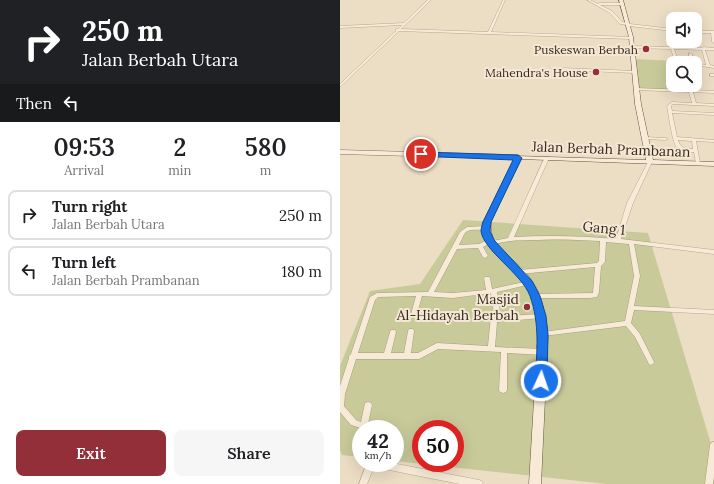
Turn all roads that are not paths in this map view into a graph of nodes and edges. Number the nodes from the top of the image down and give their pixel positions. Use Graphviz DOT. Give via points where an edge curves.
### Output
graph roads {
  1 [pos="430,0"];
  2 [pos="504,0"];
  3 [pos="588,0"];
  4 [pos="622,2"];
  5 [pos="597,4"];
  6 [pos="405,24"];
  7 [pos="629,25"];
  8 [pos="340,27"];
  9 [pos="666,29"];
  10 [pos="397,30"];
  11 [pos="702,32"];
  12 [pos="713,32"];
  13 [pos="489,33"];
  14 [pos="631,38"];
  15 [pos="659,42"];
  16 [pos="714,42"];
  17 [pos="632,47"];
  18 [pos="661,47"];
  19 [pos="666,47"];
  20 [pos="703,48"];
  21 [pos="714,49"];
  22 [pos="702,65"];
  23 [pos="708,65"];
  24 [pos="714,67"];
  25 [pos="562,68"];
  26 [pos="635,72"];
  27 [pos="340,86"];
  28 [pos="636,89"];
  29 [pos="666,90"];
  30 [pos="702,91"];
  31 [pos="691,92"];
  32 [pos="714,92"];
  33 [pos="694,104"];
  34 [pos="714,105"];
  35 [pos="671,112"];
  36 [pos="714,114"];
  37 [pos="646,138"];
  38 [pos="675,138"];
  39 [pos="666,139"];
  40 [pos="694,140"];
  41 [pos="714,141"];
  42 [pos="648,150"];
  43 [pos="696,151"];
  44 [pos="340,152"];
  45 [pos="518,158"];
  46 [pos="547,158"];
  47 [pos="635,161"];
  48 [pos="650,162"];
  49 [pos="698,164"];
  50 [pos="714,164"];
  51 [pos="485,228"];
  52 [pos="603,239"];
  53 [pos="510,240"];
  54 [pos="618,240"];
  55 [pos="491,242"];
  56 [pos="632,242"];
  57 [pos="480,246"];
  58 [pos="455,247"];
  59 [pos="714,252"];
  60 [pos="485,256"];
  61 [pos="598,265"];
  62 [pos="519,272"];
  63 [pos="486,278"];
  64 [pos="529,283"];
  65 [pos="492,291"];
  66 [pos="420,294"];
  67 [pos="430,294"];
  68 [pos="535,296"];
  69 [pos="632,308"];
  70 [pos="714,312"];
  71 [pos="414,314"];
  72 [pos="540,316"];
  73 [pos="496,317"];
  74 [pos="628,323"];
  75 [pos="411,331"];
  76 [pos="393,332"];
  77 [pos="543,334"];
  78 [pos="491,349"];
  79 [pos="504,350"];
  80 [pos="542,352"];
  81 [pos="352,356"];
  82 [pos="387,356"];
  83 [pos="406,356"];
  84 [pos="651,362"];
  85 [pos="502,390"];
  86 [pos="340,394"];
  87 [pos="368,405"];
  88 [pos="365,420"];
  89 [pos="352,421"];
  90 [pos="714,445"];
  91 [pos="404,469"];
  92 [pos="368,472"];
  93 [pos="363,484"];
  94 [pos="479,484"];
  95 [pos="535,484"];
  96 [pos="709,484"];
  1 -- 6 [label="street"];
  2 -- 13 [label="street"];
  3 -- 5 [label="street"];
  4 -- 5 [label="street"];
  4 -- 7 [label="main road"];
  5 -- 7 [label="street" via="611,12 621,23"];
  6 -- 8 [label="street"];
  6 -- 10 [label="street"];
  7 -- 9 [label="street"];
  7 -- 14 [label="main road"];
  10 -- 13 [label="street"];
  10 -- 27 [label="street"];
  11 -- 12 [label="street"];
  12 -- 16 [label="street"];
  13 -- 14 [label="street"];
  14 -- 17 [label="main road"];
  15 -- 18 [label="street"];
  17 -- 18 [label="street"];
  17 -- 26 [label="main road"];
  18 -- 19 [label="street"];
  20 -- 21 [label="street"];
  20 -- 23 [label="street"];
  22 -- 23 [label="street"];
  23 -- 24 [label="street"];
  25 -- 26 [label="street"];
  26 -- 28 [label="main road"];
  28 -- 29 [label="street"];
  28 -- 37 [label="main road"];
  30 -- 32 [label="street"];
  31 -- 33 [label="street"];
  33 -- 34 [label="street"];
  33 -- 35 [label="street" via="670,104"];
  35 -- 36 [label="street"];
  35 -- 38 [label="street"];
  37 -- 39 [label="street"];
  37 -- 42 [label="main road"];
  38 -- 40 [label="street"];
  38 -- 43 [label="street" via="680,149"];
  40 -- 41 [label="street"];
  40 -- 43 [label="street"];
  42 -- 47 [label="main road"];
  42 -- 48 [label="main road"];
  43 -- 49 [label="street"];
  44 -- 45 [label="street, Jalan Berbah Prambanan"];
  45 -- 46 [label="main road, Jalan Berbah Prambanan"];
  45 -- 51 [label="main road"];
  46 -- 47 [label="main road, Jalan Berbah Prambanan"];
  46 -- 53 [label="street"];
  47 -- 48 [label="main road, Jalan Berbah Prambanan"];
  48 -- 49 [label="main road, Jalan Berbah Prambanan"];
  48 -- 54 [label="street" via="630,203"];
  49 -- 50 [label="main road, Jalan Berbah Prambanan"];
  51 -- 55 [label="main road" via="486,236"];
  51 -- 58 [label="street" via="464,230"];
  52 -- 53 [label="street, Gang 1" via="558,237"];
  52 -- 54 [label="street, Gang 1"];
  52 -- 61 [label="street" via="602,262"];
  53 -- 55 [label="street, Gang 1"];
  54 -- 56 [label="street, Gang 1"];
  55 -- 57 [label="street, Gang 1"];
  55 -- 62 [label="main road"];
  56 -- 59 [label="street, Gang 1"];
  56 -- 69 [label="street" via="637,276"];
  57 -- 58 [label="street"];
  57 -- 60 [label="street"];
  58 -- 67 [label="street"];
  61 -- 62 [label="street"];
  61 -- 68 [label="street" via="595,295"];
  62 -- 64 [label="main road"];
  63 -- 65 [label="street"];
  64 -- 65 [label="street"];
  64 -- 68 [label="main road"];
  65 -- 67 [label="street" via="447,296"];
  65 -- 73 [label="street"];
  66 -- 67 [label="street"];
  66 -- 71 [label="street"];
  66 -- 81 [label="street" via="374,295"];
  68 -- 72 [label="main road"];
  69 -- 70 [label="street"];
  69 -- 74 [label="street"];
  72 -- 73 [label="street" via="506,319"];
  72 -- 77 [label="main road"];
  73 -- 78 [label="street"];
  74 -- 77 [label="street"];
  74 -- 84 [label="street" via="638,336"];
  75 -- 83 [label="street"];
  76 -- 82 [label="street"];
  77 -- 80 [label="main road"];
  78 -- 79 [label="street"];
  78 -- 83 [label="street" via="436,346 423,355"];
  79 -- 80 [label="street"];
  79 -- 85 [label="street"];
  80 -- 95 [label="main road"];
  81 -- 82 [label="street"];
  81 -- 86 [label="street"];
  82 -- 83 [label="street"];
  86 -- 89 [label="street" via="340,408"];
  87 -- 88 [label="street"];
  90 -- 96 [label="street"];
  91 -- 94 [label="street"];
  92 -- 93 [label="street"];
}
